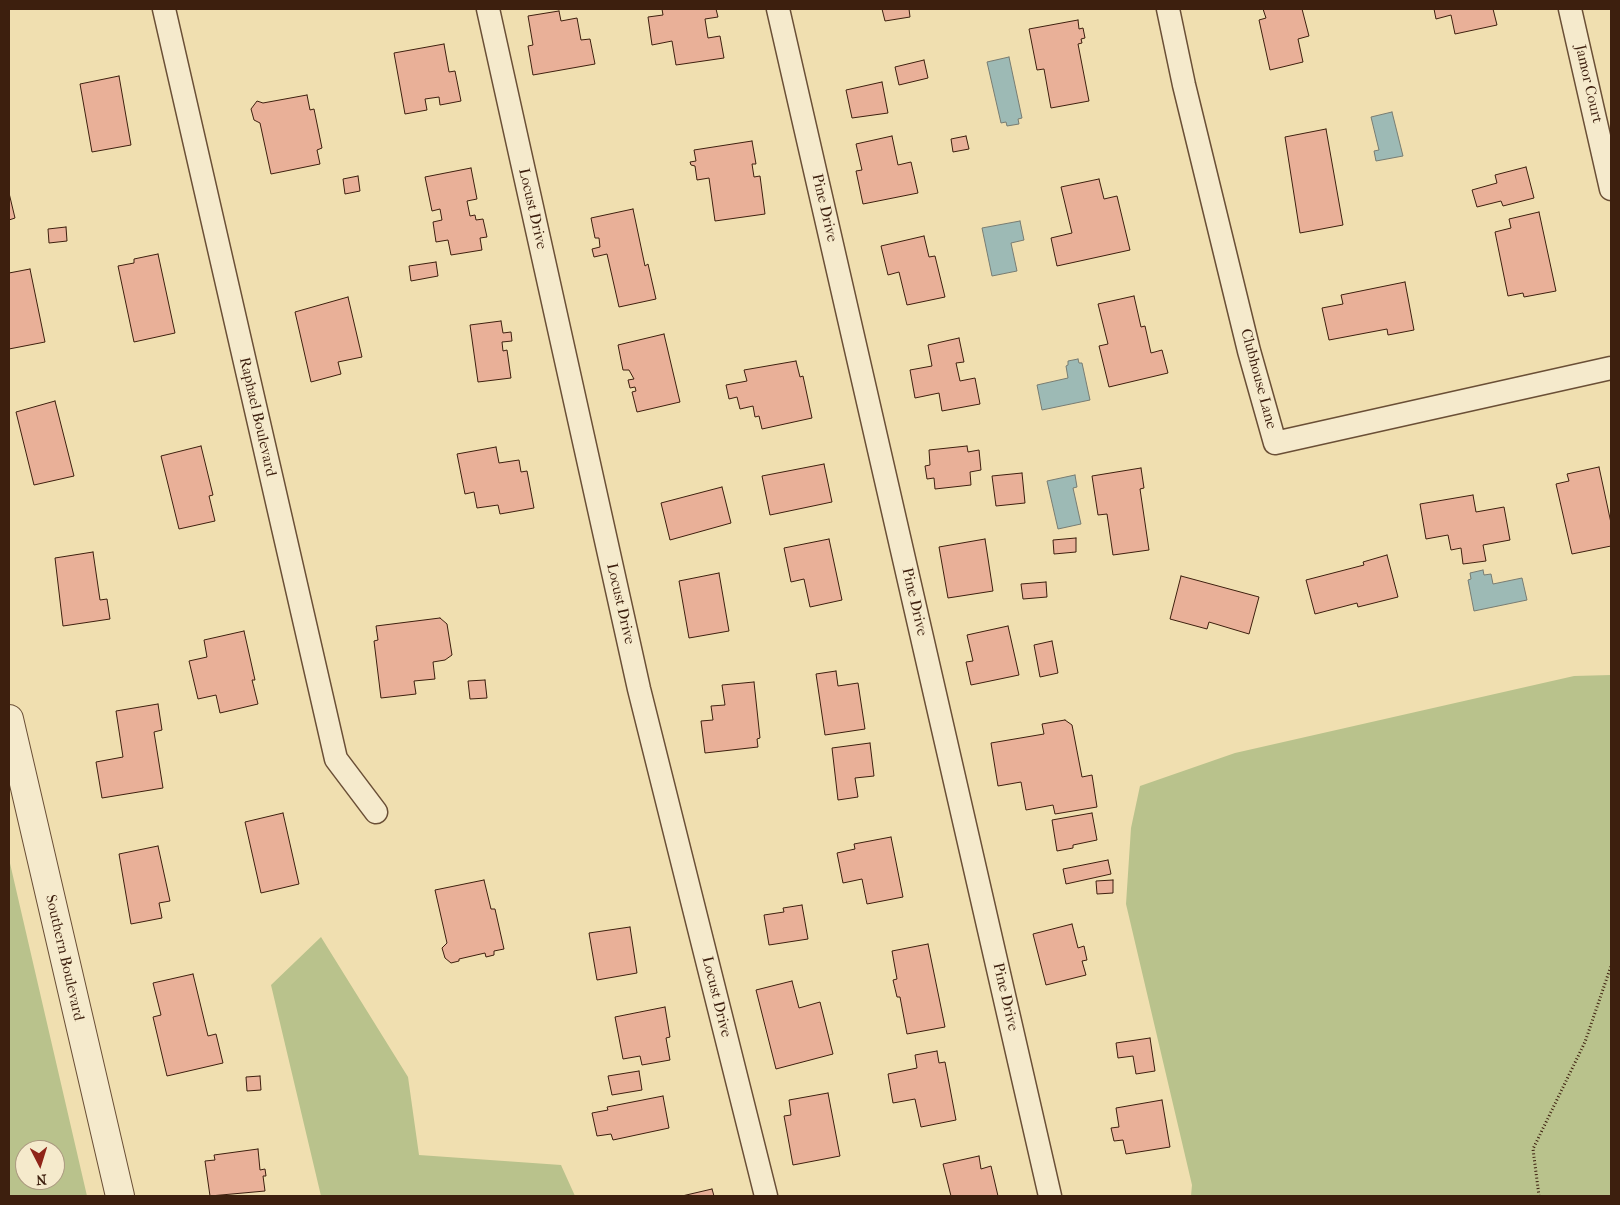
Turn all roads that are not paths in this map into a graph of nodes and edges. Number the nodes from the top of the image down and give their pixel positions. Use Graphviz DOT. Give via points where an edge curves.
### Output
graph roads {
  1 [pos="164,9"];
  2 [pos="488,9"];
  3 [pos="778,9"];
  4 [pos="1168,9"];
  5 [pos="1570,9"];
  6 [pos="1611,189"];
  7 [pos="1611,368"];
  8 [pos="9,719"];
  9 [pos="376,812"];
  10 [pos="120,1196"];
  11 [pos="766,1196"];
  12 [pos="1050,1196"];
  1 -- 9 [label="street, Raphael Boulevard" via="336,759"];
  2 -- 11 [label="street, Locust Drive" via="639,689"];
  3 -- 12 [label="street, Pine Drive"];
  4 -- 7 [label="street, Clubhouse Lane" via="1249,351 1275,443"];
  5 -- 6 [label="street, Jamor Court"];
  8 -- 10 [label="street, Southern Boulevard"];
}
